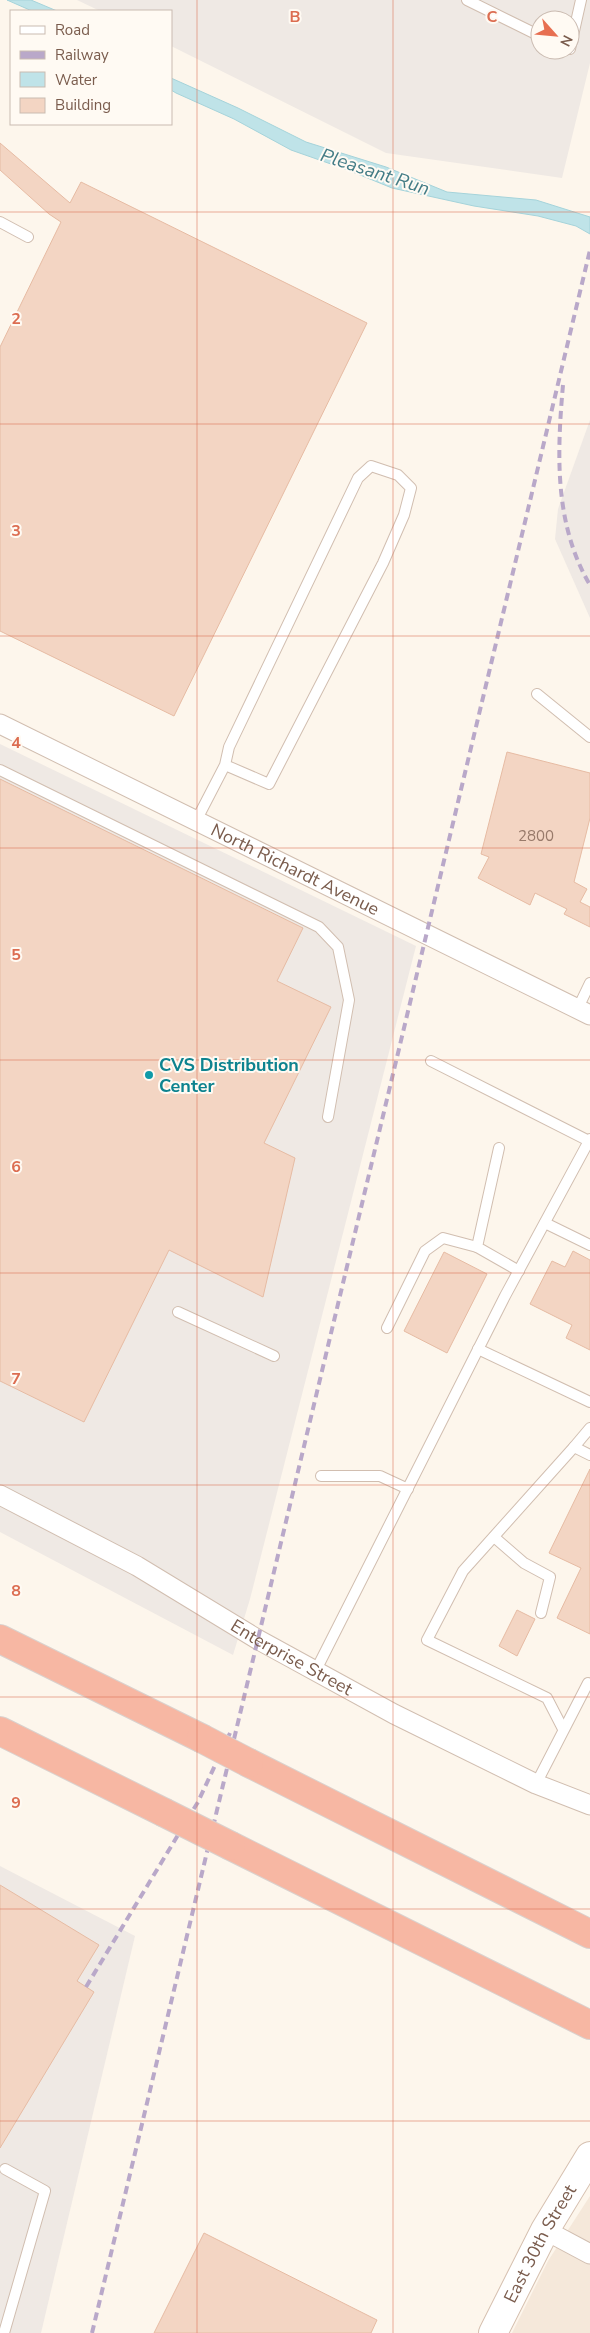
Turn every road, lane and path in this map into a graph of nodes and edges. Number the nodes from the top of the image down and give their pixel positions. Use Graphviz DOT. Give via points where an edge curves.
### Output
graph roads {
  1 [pos="467,0"];
  2 [pos="530,31"];
  3 [pos="0,222"];
  4 [pos="28,236"];
  5 [pos="537,694"];
  6 [pos="0,724"];
  7 [pos="590,737"];
  8 [pos="225,765"];
  9 [pos="0,770"];
  10 [pos="196,821"];
  11 [pos="590,983"];
  12 [pos="584,1012"];
  13 [pos="431,1061"];
  14 [pos="328,1117"];
  15 [pos="590,1140"];
  16 [pos="499,1148"];
  17 [pos="545,1222"];
  18 [pos="590,1245"];
  19 [pos="477,1247"];
  20 [pos="519,1271"];
  21 [pos="178,1312"];
  22 [pos="387,1328"];
  23 [pos="478,1349"];
  24 [pos="274,1356"];
  25 [pos="590,1402"];
  26 [pos="590,1428"];
  27 [pos="574,1447"];
  28 [pos="590,1455"];
  29 [pos="321,1476"];
  30 [pos="408,1489"];
  31 [pos="0,1495"];
  32 [pos="494,1537"];
  33 [pos="541,1613"];
  34 [pos="0,1639"];
  35 [pos="315,1672"];
  36 [pos="588,1683"];
  37 [pos="563,1729"];
  38 [pos="0,1731"];
  39 [pos="536,1784"];
  40 [pos="590,1806"];
  41 [pos="590,1934"];
  42 [pos="580,2020"];
  43 [pos="590,2156"];
  44 [pos="6,2169"];
  45 [pos="544,2230"];
  46 [pos="590,2254"];
  47 [pos="4,2333"];
  48 [pos="493,2333"];
  1 -- 2 [label="lane"];
  3 -- 4 [label="lane"];
  5 -- 7 [label="lane"];
  6 -- 10 [label="street, North Richardt Avenue"];
  8 -- 8 [label="lane" via="269,784 383,563 404,515 411,488 398,475 371,466 358,478 229,747"];
  8 -- 10 [label="lane"];
  9 -- 14 [label="lane" via="319,927 338,947 348,1000"];
  10 -- 12 [label="street, North Richardt Avenue"];
  11 -- 12 [label="lane"];
  13 -- 15 [label="lane"];
  15 -- 17 [label="lane"];
  16 -- 19 [label="lane"];
  17 -- 18 [label="lane"];
  17 -- 20 [label="lane"];
  19 -- 20 [label="lane"];
  19 -- 22 [label="lane" via="443,1238 425,1251"];
  20 -- 23 [label="lane"];
  21 -- 24 [label="lane"];
  23 -- 25 [label="lane"];
  23 -- 30 [label="lane"];
  26 -- 27 [label="lane"];
  27 -- 28 [label="lane"];
  27 -- 32 [label="lane"];
  29 -- 30 [label="lane" via="380,1476"];
  30 -- 35 [label="lane"];
  31 -- 35 [label="street, Enterprise Street" via="137,1566"];
  32 -- 33 [label="lane" via="524,1563 550,1577"];
  32 -- 37 [label="lane" via="463,1571 427,1640 547,1698"];
  34 -- 41 [label="highway, bridge"];
  35 -- 39 [label="street, Enterprise Street"];
  36 -- 37 [label="lane"];
  37 -- 39 [label="lane"];
  38 -- 42 [label="highway, bridge"];
  39 -- 40 [label="street, Enterprise Street"];
  43 -- 45 [label="main road, East 30th Street"];
  44 -- 47 [label="lane" via="45,2191"];
  45 -- 46 [label="street"];
  45 -- 48 [label="main road, East 30th Street"];
}
